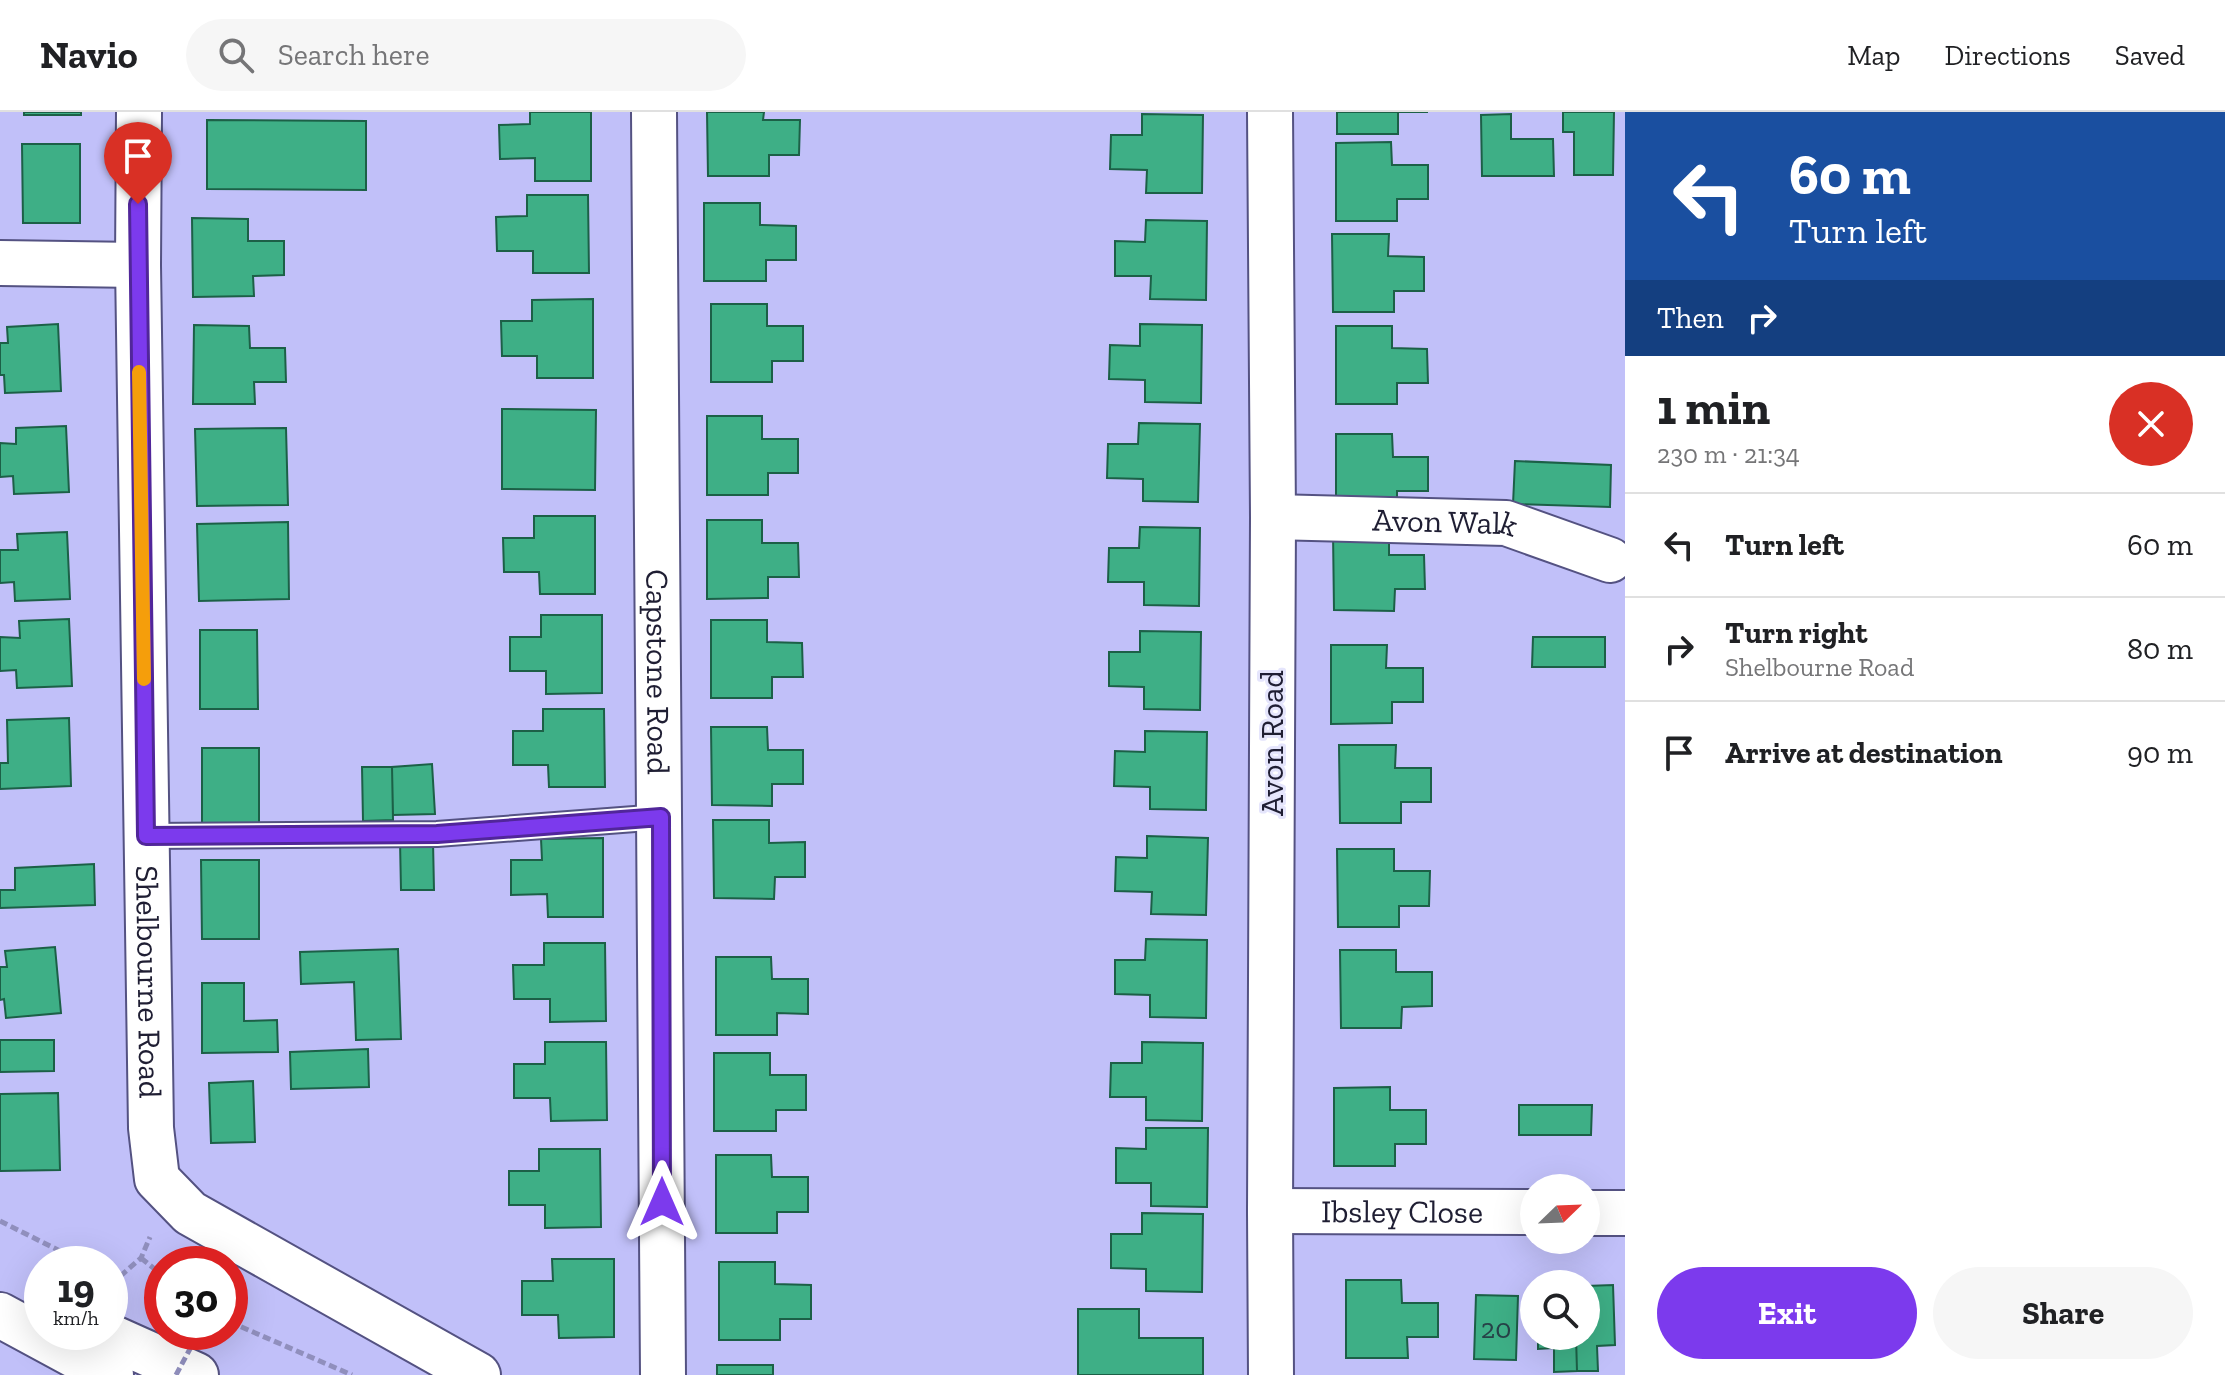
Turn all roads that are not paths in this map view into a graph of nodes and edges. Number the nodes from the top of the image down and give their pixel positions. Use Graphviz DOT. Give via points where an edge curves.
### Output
graph roads {
  1 [pos="139,112"];
  2 [pos="654,112"];
  3 [pos="1270,112"];
  4 [pos="0,263"];
  5 [pos="138,265"];
  6 [pos="1273,517"];
  7 [pos="1610,560"];
  8 [pos="661,817"];
  9 [pos="146,836"];
  10 [pos="1270,1211"];
  11 [pos="1520,1212"];
  12 [pos="1600,1213"];
  13 [pos="1625,1213"];
  14 [pos="0,1287"];
  15 [pos="24,1298"];
  16 [pos="0,1315"];
  17 [pos="128,1345"];
  18 [pos="657,1370"];
  19 [pos="111,1375"];
  20 [pos="196,1375"];
  21 [pos="478,1375"];
  22 [pos="1271,1375"];
  1 -- 5 [label="main road, Shelbourne Road"];
  2 -- 8 [label="main road, Capstone Road"];
  3 -- 6 [label="main road, Avon Road"];
  4 -- 5 [label="main road"];
  5 -- 9 [label="main road, Shelbourne Road"];
  6 -- 7 [label="main road, Avon Walk" via="1506,523"];
  6 -- 10 [label="main road, Avon Road"];
  8 -- 9 [label="lane" via="437,834"];
  8 -- 18 [label="main road, Capstone Road"];
  9 -- 21 [label="main road, Shelbourne Road" via="151,1128 157,1179 190,1213"];
  10 -- 11 [label="main road, Ibsley Close"];
  10 -- 22 [label="main road, Avon Road"];
  12 -- 13 [label="main road"];
  14 -- 15 [label="main road"];
  16 -- 19 [label="main road"];
  17 -- 20 [label="main road"];
}
